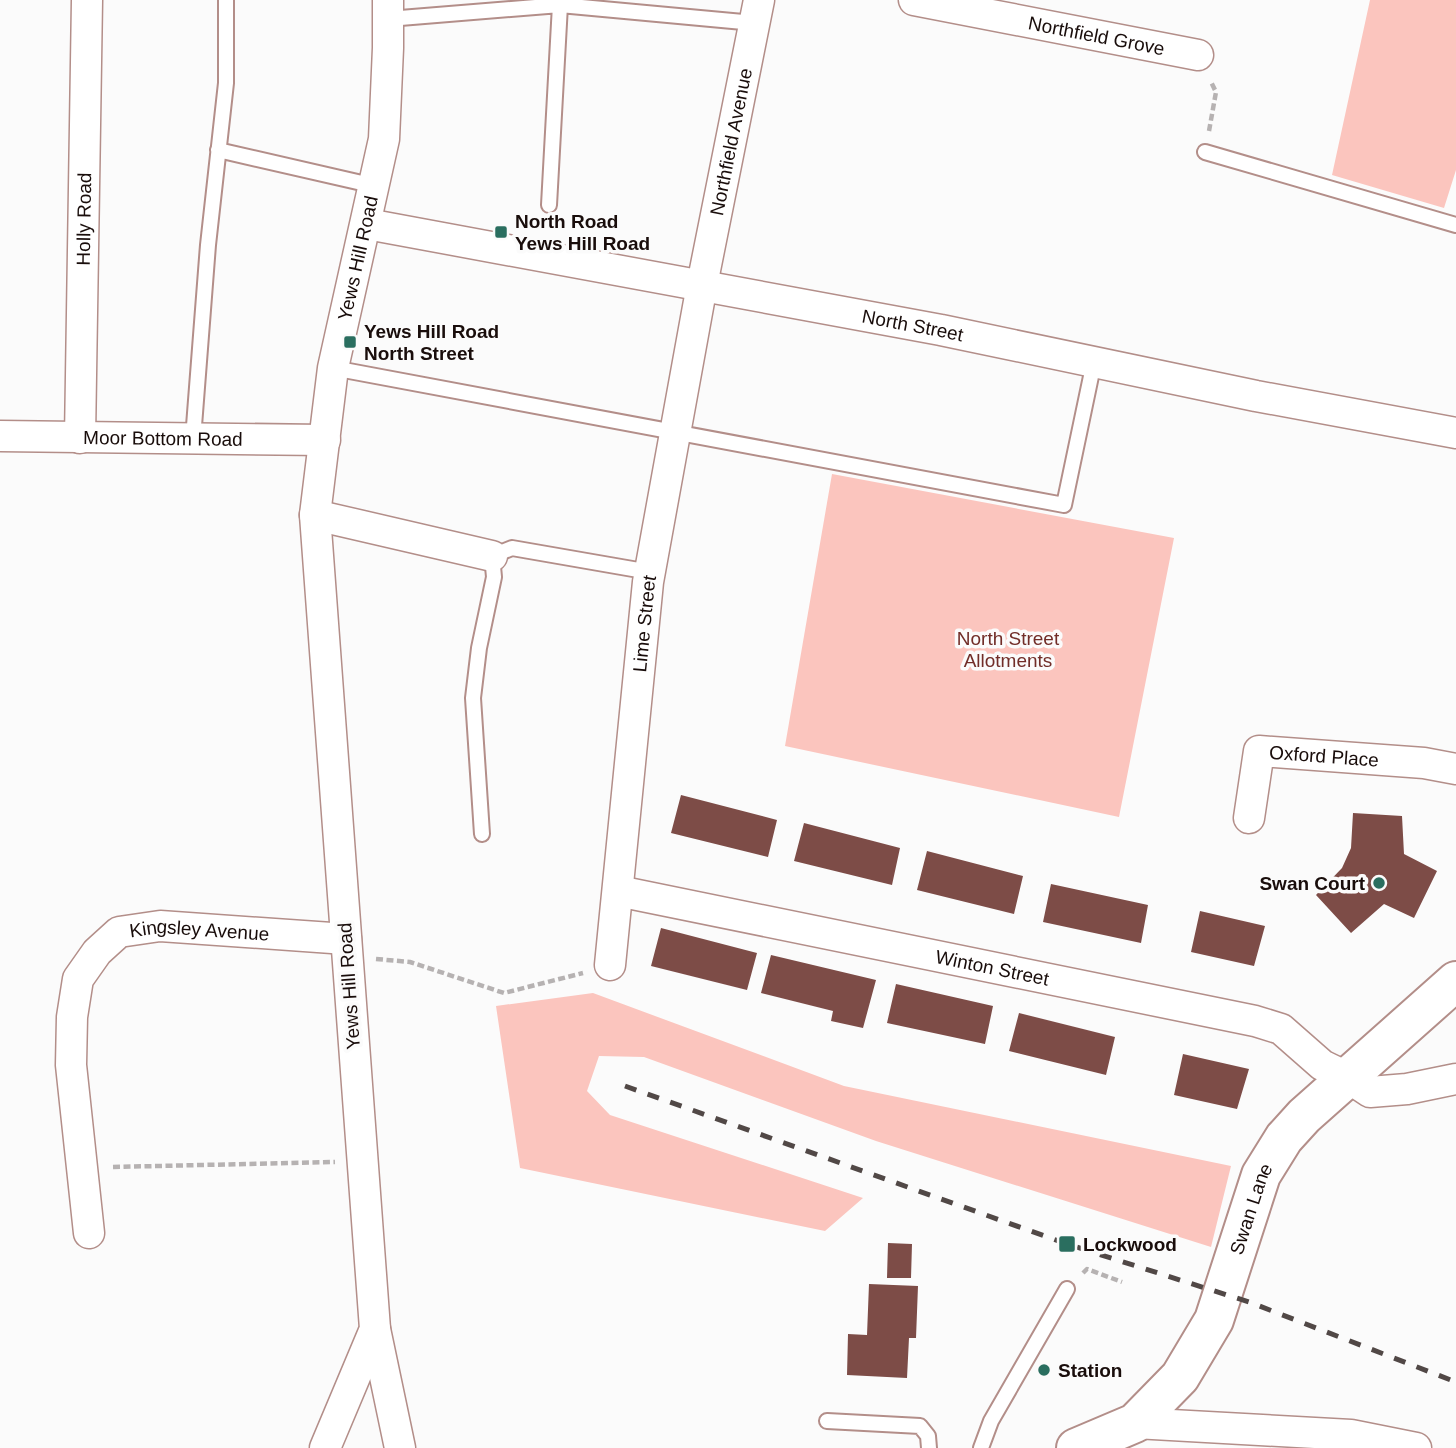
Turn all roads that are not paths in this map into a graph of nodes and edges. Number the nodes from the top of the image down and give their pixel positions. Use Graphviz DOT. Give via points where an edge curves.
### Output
graph roads {
  1 [pos="88,0"];
  2 [pos="226,0"];
  3 [pos="914,0"];
  4 [pos="560,5"];
  5 [pos="388,9"];
  6 [pos="757,11"];
  7 [pos="1198,55"];
  8 [pos="218,150"];
  9 [pos="1205,152"];
  10 [pos="375,186"];
  11 [pos="549,205"];
  12 [pos="367,223"];
  13 [pos="1456,225"];
  14 [pos="702,285"];
  15 [pos="1094,362"];
  16 [pos="333,368"];
  17 [pos="1456,433"];
  18 [pos="676,434"];
  19 [pos="0,436"];
  20 [pos="80,438"];
  21 [pos="193,439"];
  22 [pos="325,440"];
  23 [pos="315,515"];
  24 [pos="492,556"];
  25 [pos="650,572"];
  26 [pos="1456,769"];
  27 [pos="1250,818"];
  28 [pos="482,834"];
  29 [pos="618,891"];
  30 [pos="346,947"];
  31 [pos="610,965"];
  32 [pos="1456,981"];
  33 [pos="1349,1078"];
  34 [pos="1456,1079"];
  35 [pos="89,1233"];
  36 [pos="1067,1289"];
  37 [pos="375,1328"];
  38 [pos="827,1421"];
  39 [pos="1135,1423"];
  40 [pos="325,1448"];
  41 [pos="400,1448"];
  42 [pos="929,1448"];
  43 [pos="981,1448"];
  44 [pos="1076,1448"];
  45 [pos="1416,1448"];
  1 -- 20 [label="street, Holly Road"];
  2 -- 8 [label="lane" via="226,83"];
  3 -- 7 [label="street, Northfield Grove"];
  4 -- 5 [label="lane"];
  4 -- 6 [label="lane"];
  4 -- 11 [label="lane"];
  5 -- 10 [label="street, Yews Hill Road" via="384,139"];
  6 -- 14 [label="street, Northfield Avenue"];
  8 -- 10 [label="lane"];
  8 -- 21 [label="lane"];
  9 -- 13 [label="lane"];
  10 -- 12 [label="street, Yews Hill Road"];
  12 -- 14 [label="street, North Street"];
  12 -- 16 [label="street, Yews Hill Road"];
  14 -- 15 [label="street, North Street"];
  14 -- 18 [label="street, Lime Street"];
  15 -- 17 [label="street, North Street"];
  15 -- 18 [label="lane" via="1064,505"];
  16 -- 18 [label="lane"];
  16 -- 22 [label="street, Yews Hill Road"];
  18 -- 25 [label="street, Lime Street"];
  19 -- 20 [label="street, Moor Bottom Road"];
  20 -- 21 [label="street, Moor Bottom Road"];
  21 -- 22 [label="street, Moor Bottom Road"];
  22 -- 23 [label="street, Yews Hill Road"];
  23 -- 24 [label="street"];
  23 -- 30 [label="street, Yews Hill Road"];
  24 -- 25 [label="lane" via="512,548"];
  24 -- 28 [label="lane" via="494,577 473,698"];
  25 -- 29 [label="street, Lime Street"];
  26 -- 27 [label="street, Oxford Place" via="1259,751"];
  29 -- 31 [label="street, Lime Street"];
  29 -- 33 [label="street, Winton Street" via="1255,1021 1281,1028 1322,1065"];
  30 -- 35 [label="street, Kingsley Avenue" via="160,926 119,932 97,952 78,979 72,1017 71,1065"];
  30 -- 37 [label="street, Yews Hill Road"];
  32 -- 33 [label="street, Swan Lane"];
  33 -- 34 [label="street, Winton Street" via="1370,1092"];
  33 -- 39 [label="street, Swan Lane" via="1284,1138 1261,1175 1214,1320 1180,1377"];
  36 -- 43 [label="lane" via="991,1421"];
  37 -- 40 [label="street, Yews Hill Road"];
  37 -- 41 [label="street"];
  38 -- 42 [label="lane" via="920,1426 928,1436"];
  39 -- 44 [label="street, Swan Lane"];
  39 -- 45 [label="street" via="1351,1435"];
}
